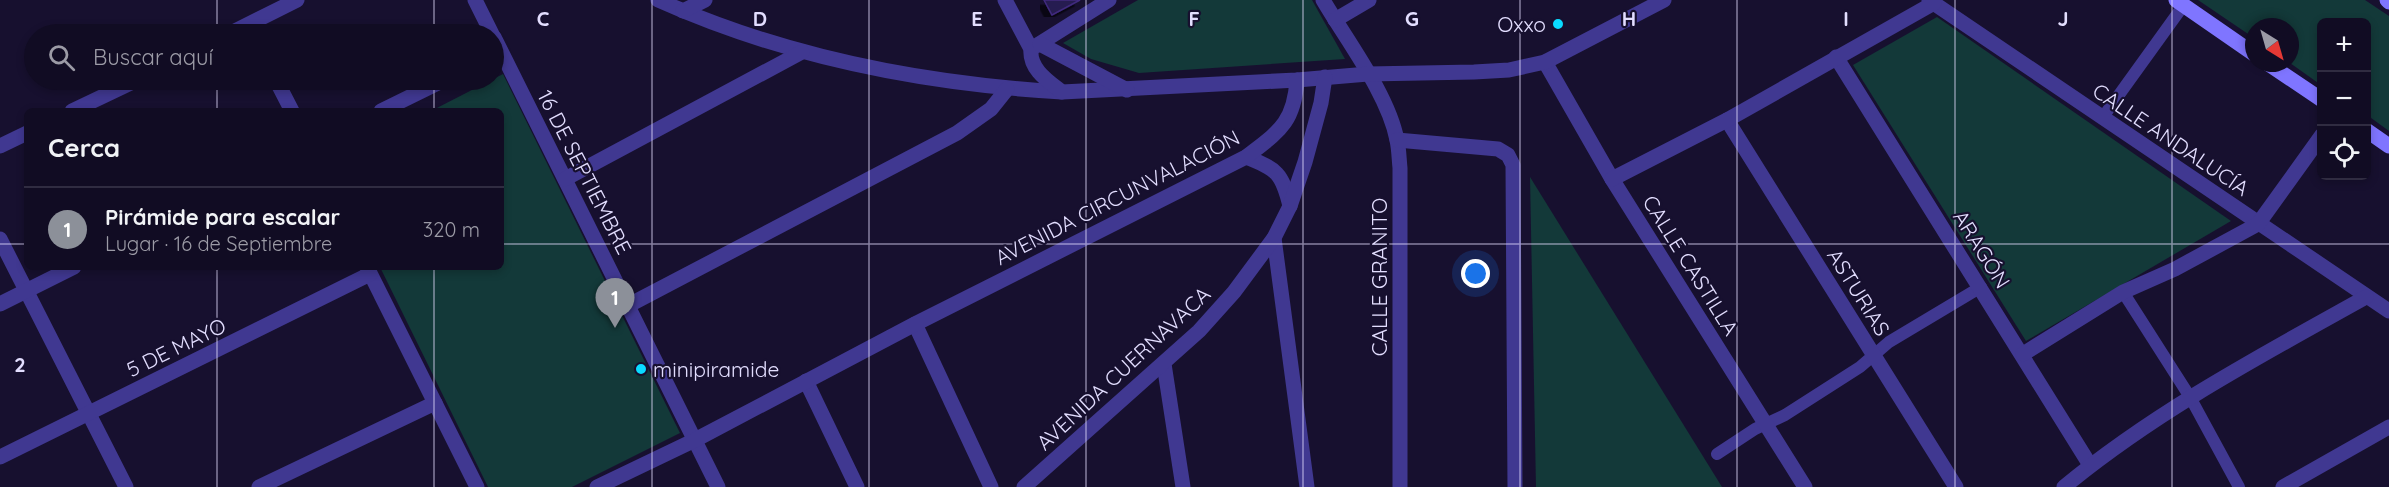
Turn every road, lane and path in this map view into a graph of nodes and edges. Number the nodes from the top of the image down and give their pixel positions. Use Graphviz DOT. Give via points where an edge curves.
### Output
graph roads {
  1 [pos="297,0"];
  2 [pos="475,0"];
  3 [pos="658,0"];
  4 [pos="705,0"];
  5 [pos="1005,0"];
  6 [pos="1110,0"];
  7 [pos="1323,0"];
  8 [pos="1369,0"];
  9 [pos="1664,0"];
  10 [pos="1931,2"];
  11 [pos="2179,3"];
  12 [pos="683,11"];
  13 [pos="1335,20"];
  14 [pos="260,24"];
  15 [pos="486,24"];
  16 [pos="1036,46"];
  17 [pos="2245,48"];
  18 [pos="802,52"];
  19 [pos="1836,57"];
  20 [pos="504,61"];
  21 [pos="1545,62"];
  22 [pos="2280,72"];
  23 [pos="1368,74"];
  24 [pos="1325,77"];
  25 [pos="1297,80"];
  26 [pos="1007,88"];
  27 [pos="116,90"];
  28 [pos="281,90"];
  29 [pos="424,90"];
  30 [pos="1127,90"];
  31 [pos="1062,92"];
  32 [pos="2317,97"];
  33 [pos="78,108"];
  34 [pos="290,108"];
  35 [pos="387,108"];
  36 [pos="2103,117"];
  37 [pos="1727,120"];
  38 [pos="2371,133"];
  39 [pos="24,134"];
  40 [pos="1397,140"];
  41 [pos="2317,142"];
  42 [pos="0,146"];
  43 [pos="2389,146"];
  44 [pos="1246,157"];
  45 [pos="565,178"];
  46 [pos="1612,179"];
  47 [pos="1290,206"];
  48 [pos="2258,224"];
  49 [pos="1274,238"];
  50 [pos="0,239"];
  51 [pos="68,270"];
  52 [pos="368,271"];
  53 [pos="1981,287"];
  54 [pos="26,291"];
  55 [pos="2124,292"];
  56 [pos="2366,297"];
  57 [pos="0,304"];
  58 [pos="629,305"];
  59 [pos="2389,311"];
  60 [pos="915,324"];
  61 [pos="2023,354"];
  62 [pos="1875,356"];
  63 [pos="1164,364"];
  64 [pos="806,381"];
  65 [pos="2190,397"];
  66 [pos="435,403"];
  67 [pos="88,413"];
  68 [pos="1767,426"];
  69 [pos="2389,427"];
  70 [pos="695,440"];
  71 [pos="1717,454"];
  72 [pos="0,457"];
  73 [pos="2090,465"];
  74 [pos="126,487"];
  75 [pos="259,487"];
  76 [pos="477,487"];
  77 [pos="597,487"];
  78 [pos="718,487"];
  79 [pos="857,487"];
  80 [pos="991,487"];
  81 [pos="1024,487"];
  82 [pos="1183,487"];
  83 [pos="1307,487"];
  84 [pos="1400,487"];
  85 [pos="1515,487"];
  86 [pos="1805,487"];
  87 [pos="1956,487"];
  88 [pos="2064,487"];
  89 [pos="2239,487"];
  90 [pos="2283,487"];
  1 -- 14 [label="street"];
  2 -- 15 [label="street, 16 DE SEPTIEMBRE"];
  3 -- 12 [label="street"];
  4 -- 12 [label="street"];
  5 -- 16 [label="street"];
  6 -- 16 [label="street"];
  7 -- 13 [label="street, CALLE GRANITO"];
  8 -- 13 [label="street"];
  9 -- 21 [label="street"];
  10 -- 19 [label="street"];
  10 -- 36 [label="street, CALLE ANDALUCÍA"];
  11 -- 17 [label="main road"];
  11 -- 36 [label="street"];
  12 -- 18 [label="street" via="728,30"];
  13 -- 23 [label="street, CALLE GRANITO"];
  16 -- 30 [label="street"];
  16 -- 31 [label="street" via="1031,56 1039,74"];
  18 -- 26 [label="street" via="914,76"];
  18 -- 45 [label="street"];
  19 -- 37 [label="street"];
  19 -- 53 [label="street, ARAGÓN"];
  20 -- 45 [label="street, 16 DE SEPTIEMBRE"];
  21 -- 23 [label="street" via="1509,70"];
  21 -- 46 [label="street, CALLE CASTILLA"];
  22 -- 32 [label="main road"];
  23 -- 24 [label="street"];
  23 -- 40 [label="street, CALLE GRANITO" via="1389,113"];
  24 -- 25 [label="street"];
  24 -- 47 [label="street, AVENIDA CUERNAVACA" via="1316,127"];
  25 -- 30 [label="street"];
  25 -- 44 [label="street, AVENIDA CIRCUNVALACIÓN" via="1295,103 1288,119 1274,136"];
  26 -- 31 [label="street"];
  26 -- 58 [label="street" via="991,109 957,133"];
  27 -- 33 [label="street"];
  28 -- 34 [label="street"];
  29 -- 35 [label="street"];
  30 -- 31 [label="street"];
  36 -- 48 [label="street, CALLE ANDALUCÍA"];
  37 -- 46 [label="street"];
  37 -- 62 [label="street, ASTURIAS"];
  38 -- 43 [label="main road"];
  39 -- 42 [label="street"];
  40 -- 84 [label="street, CALLE GRANITO"];
  40 -- 85 [label="street" via="1498,149 1508,155 1513,165"];
  41 -- 48 [label="street"];
  44 -- 47 [label="street" via="1277,173 1284,182"];
  44 -- 60 [label="street, AVENIDA CIRCUNVALACIÓN"];
  45 -- 58 [label="street, 16 DE SEPTIEMBRE"];
  46 -- 68 [label="street, CALLE CASTILLA"];
  47 -- 49 [label="street, AVENIDA CUERNAVACA"];
  48 -- 55 [label="street"];
  48 -- 56 [label="street, CALLE ANDALUCÍA"];
  49 -- 63 [label="street, AVENIDA CUERNAVACA" via="1234,292"];
  49 -- 83 [label="street"];
  50 -- 54 [label="street"];
  51 -- 54 [label="street"];
  52 -- 66 [label="street"];
  52 -- 67 [label="street, 5 DE MAYO"];
  53 -- 61 [label="street, ARAGÓN"];
  53 -- 62 [label="street" via="1888,342"];
  54 -- 57 [label="street"];
  54 -- 67 [label="street"];
  55 -- 61 [label="street"];
  55 -- 65 [label="street"];
  56 -- 59 [label="street, CALLE ANDALUCÍA"];
  56 -- 65 [label="street"];
  58 -- 70 [label="street, 16 DE SEPTIEMBRE"];
  60 -- 64 [label="street, AVENIDA CIRCUNVALACIÓN"];
  60 -- 80 [label="street"];
  61 -- 73 [label="street, ARAGÓN"];
  62 -- 68 [label="street"];
  62 -- 87 [label="street, ASTURIAS"];
  63 -- 81 [label="street, AVENIDA CUERNAVACA"];
  63 -- 82 [label="street"];
  64 -- 70 [label="street, AVENIDA CIRCUNVALACIÓN"];
  64 -- 79 [label="street"];
  65 -- 73 [label="street"];
  65 -- 89 [label="street"];
  66 -- 75 [label="street"];
  66 -- 76 [label="street"];
  67 -- 72 [label="street, 5 DE MAYO"];
  67 -- 74 [label="street"];
  68 -- 71 [label="street" via="1755,429"];
  68 -- 86 [label="street, CALLE CASTILLA"];
  69 -- 90 [label="street"];
  70 -- 77 [label="street, AVENIDA CIRCUNVALACIÓN"];
  70 -- 78 [label="street, 16 DE SEPTIEMBRE"];
  73 -- 88 [label="street"];
}
